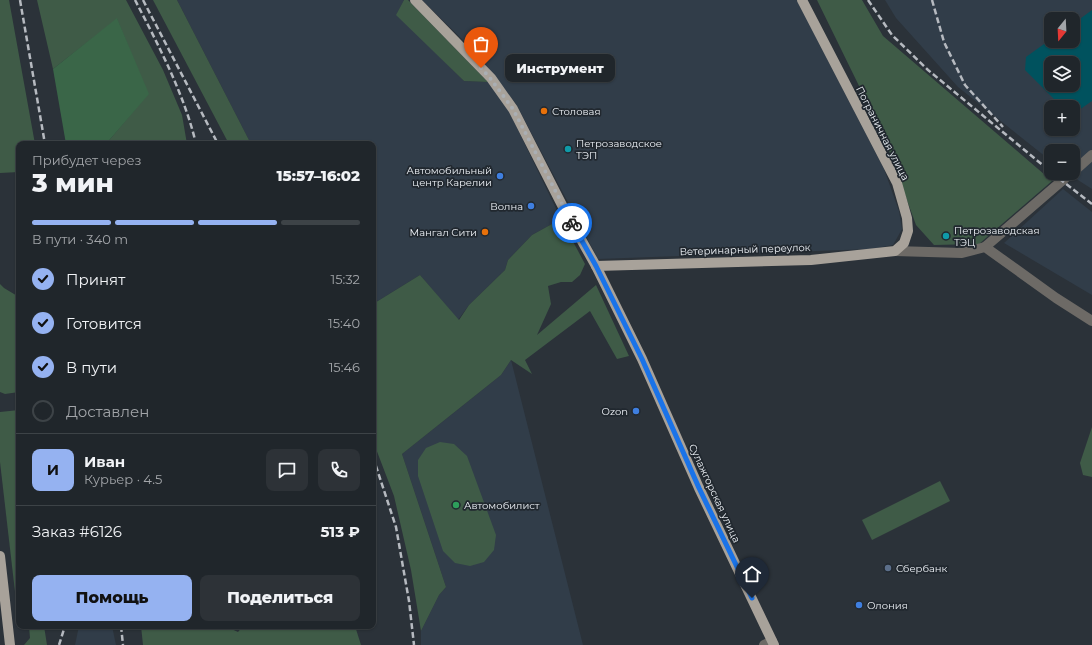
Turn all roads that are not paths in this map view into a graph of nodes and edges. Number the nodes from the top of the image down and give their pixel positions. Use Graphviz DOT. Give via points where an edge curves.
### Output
graph roads {
  1 [pos="415,0"];
  2 [pos="802,0"];
  3 [pos="1092,155"];
  4 [pos="1080,165"];
  5 [pos="1063,180"];
  6 [pos="985,247"];
  7 [pos="895,251"];
  8 [pos="596,266"];
  9 [pos="1092,321"];
  10 [pos="0,556"];
  11 [pos="770,644"];
  12 [pos="10,645"];
  1 -- 8 [label="main road, Сулажгорская улица" via="490,78 513,109"];
  2 -- 7 [label="main road, Пограничная улица" via="897,183 908,231 904,243"];
  3 -- 4 [label="street"];
  5 -- 6 [label="street"];
  6 -- 7 [label="street" via="962,253"];
  6 -- 9 [label="street"];
  7 -- 8 [label="main road, Ветеринарный переулок" via="811,260"];
  8 -- 11 [label="main road, Сулажгорская улица" via="647,372"];
  10 -- 12 [label="main road"];
}
